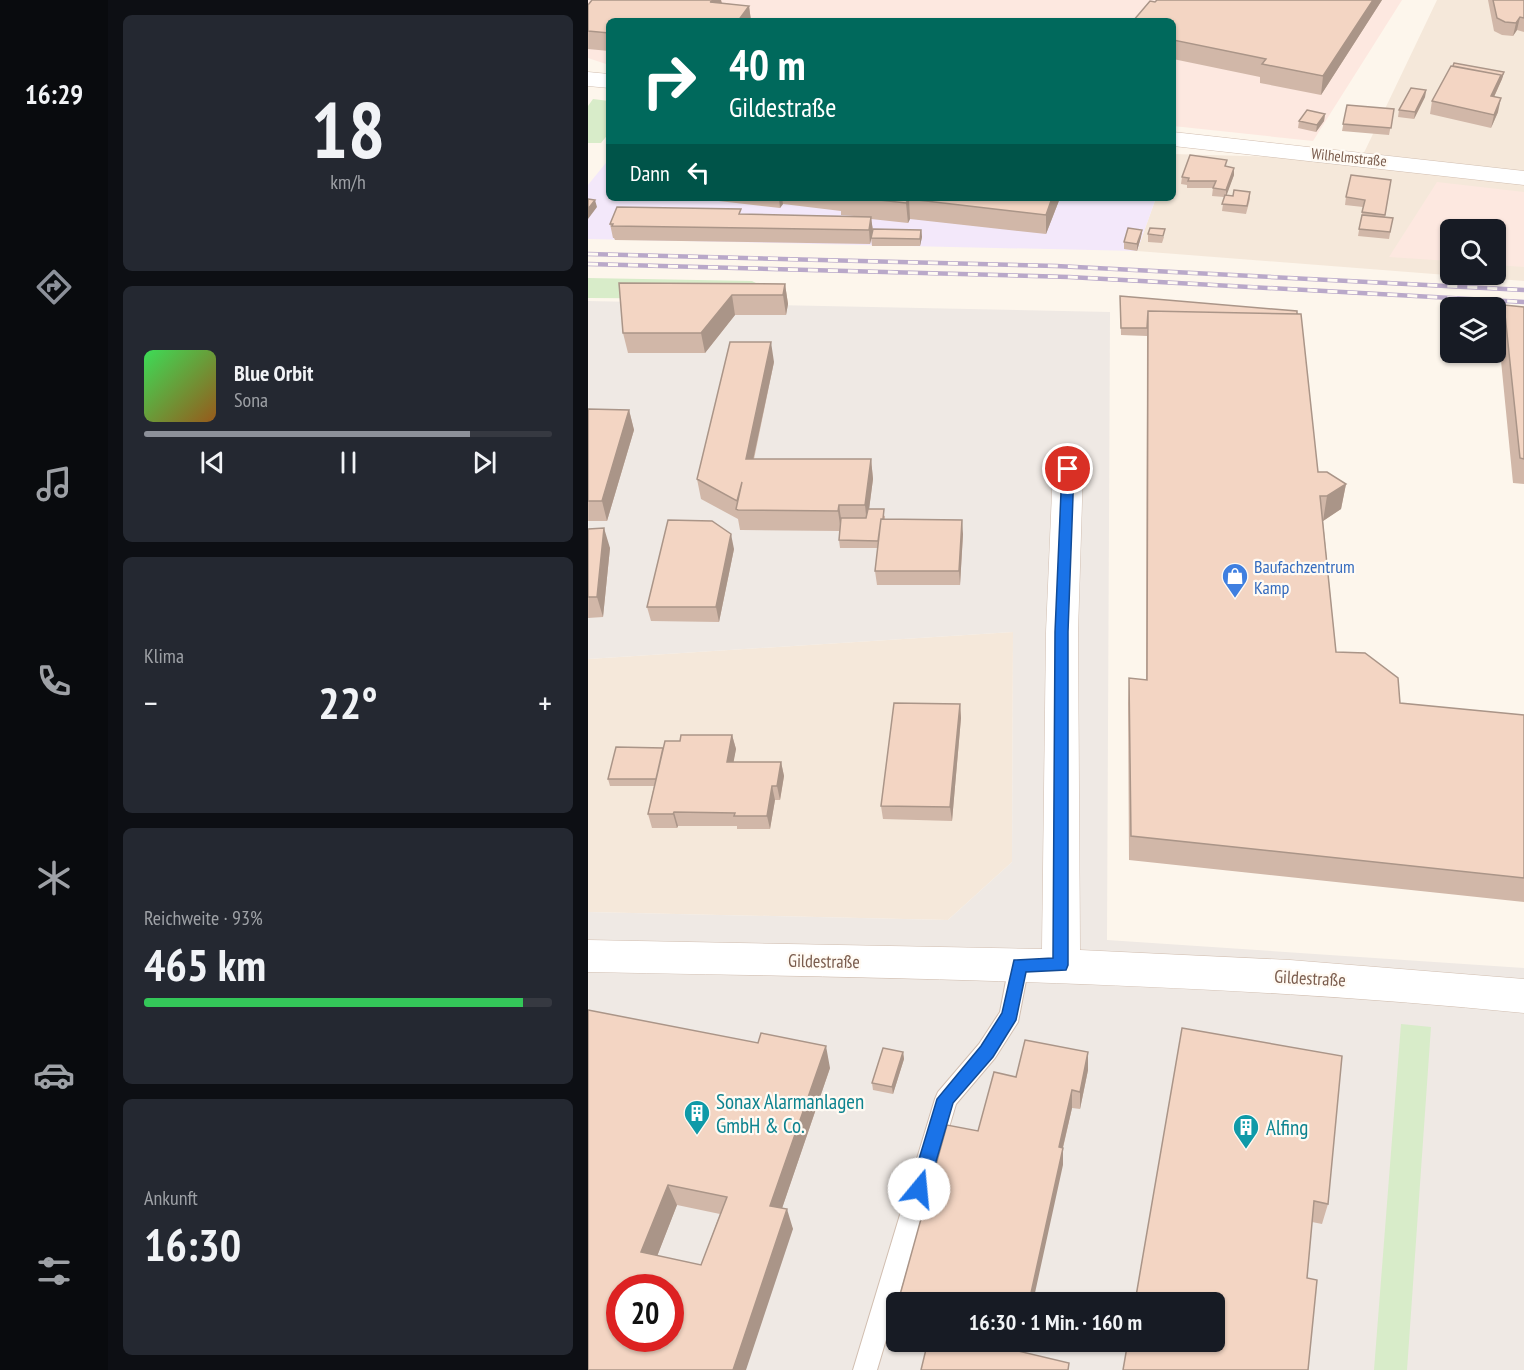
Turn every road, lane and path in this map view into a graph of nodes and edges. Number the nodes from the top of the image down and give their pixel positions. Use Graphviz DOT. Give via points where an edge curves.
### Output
graph roads {
  1 [pos="588,79"];
  2 [pos="606,81"];
  3 [pos="1176,139"];
  4 [pos="1524,178"];
  5 [pos="1068,469"];
  6 [pos="588,956"];
  7 [pos="1019,965"];
  8 [pos="1060,965"];
  9 [pos="1524,996"];
  10 [pos="865,1370"];
  1 -- 2 [label="street"];
  3 -- 4 [label="street, Wilhelmstraße"];
  5 -- 8 [label="street" via="1062,632"];
  6 -- 7 [label="street, Gildestraße"];
  7 -- 8 [label="street, Gildestraße"];
  7 -- 10 [label="lane" via="1010,1015 987,1051 946,1099"];
  8 -- 9 [label="street, Gildestraße" via="1396,982"];
}
